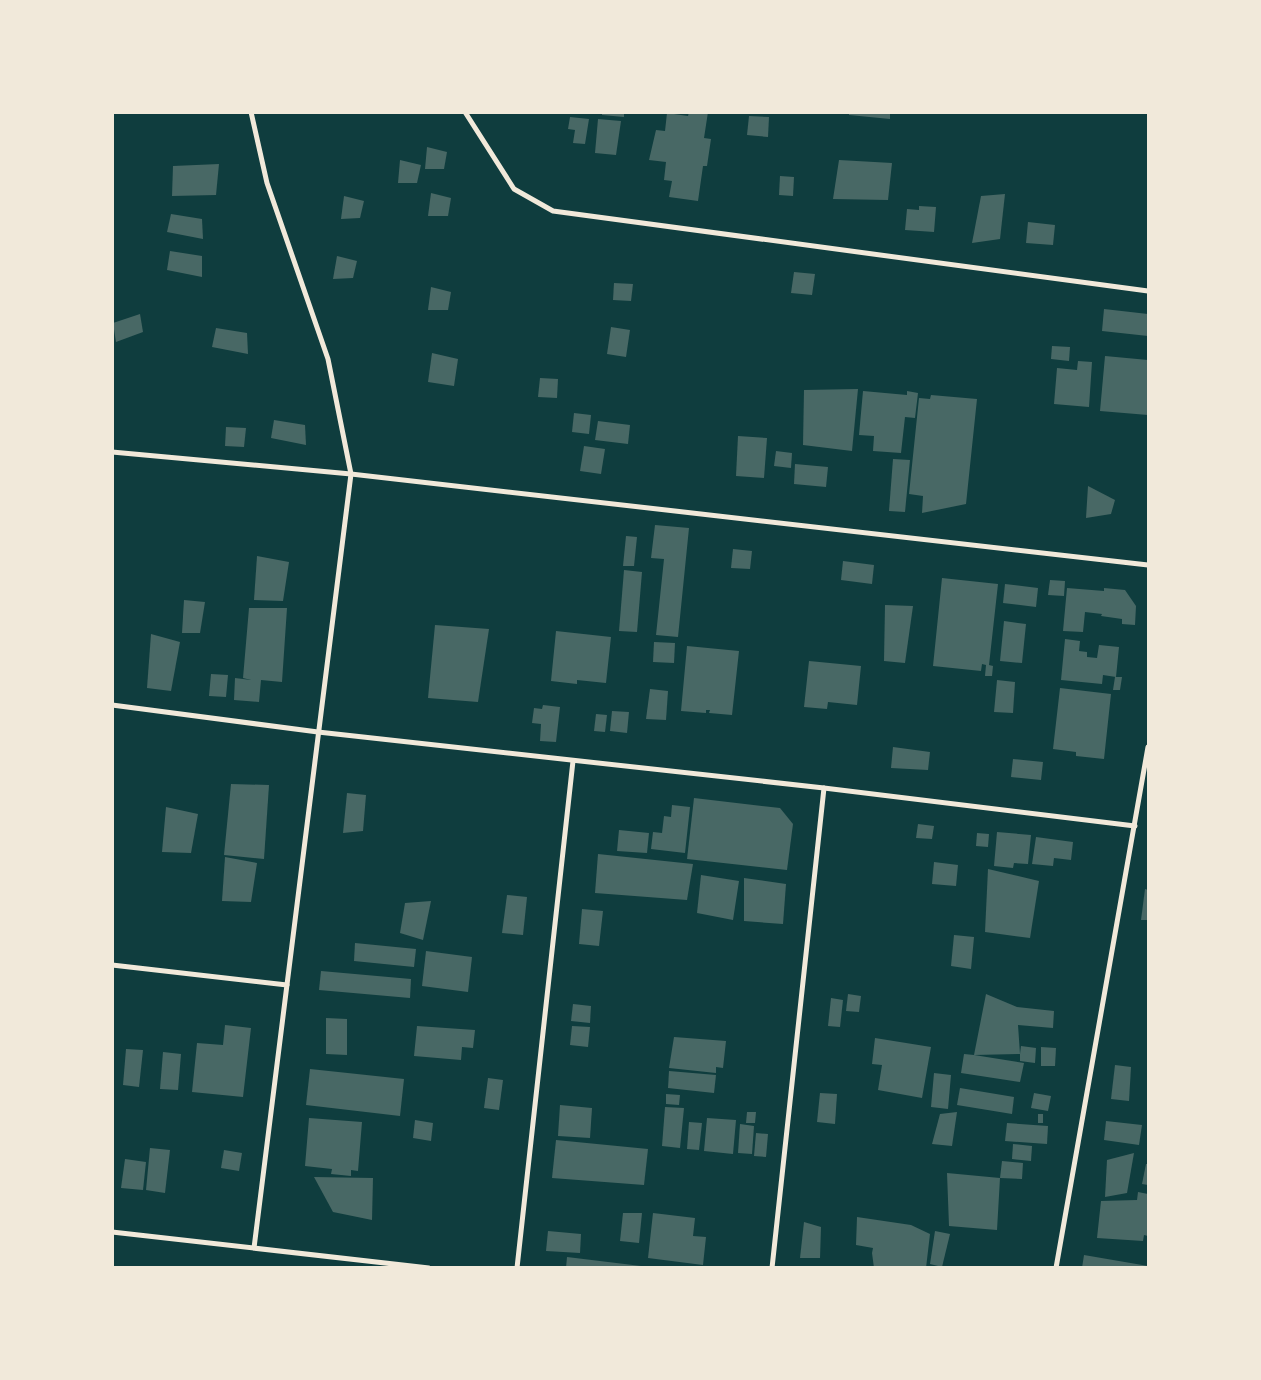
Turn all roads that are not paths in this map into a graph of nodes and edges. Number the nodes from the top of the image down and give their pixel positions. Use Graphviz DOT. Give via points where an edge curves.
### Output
graph roads {
  1 [pos="251,112"];
  2 [pos="465,112"];
  3 [pos="1148,291"];
  4 [pos="112,452"];
  5 [pos="351,474"];
  6 [pos="1148,565"];
  7 [pos="112,705"];
  8 [pos="318,732"];
  9 [pos="1148,747"];
  10 [pos="573,761"];
  11 [pos="824,788"];
  12 [pos="1135,826"];
  13 [pos="112,965"];
  14 [pos="287,985"];
  15 [pos="112,1232"];
  16 [pos="254,1248"];
  17 [pos="429,1268"];
  18 [pos="517,1268"];
  19 [pos="772,1268"];
  20 [pos="1056,1268"];
  1 -- 5 [label="street" via="267,183 328,359"];
  2 -- 3 [label="street" via="514,189 553,211"];
  4 -- 5 [label="street"];
  5 -- 6 [label="street"];
  5 -- 8 [label="street"];
  7 -- 8 [label="street"];
  8 -- 10 [label="street"];
  8 -- 14 [label="street"];
  9 -- 12 [label="street"];
  10 -- 11 [label="street"];
  10 -- 18 [label="street"];
  11 -- 12 [label="street"];
  11 -- 19 [label="street"];
  12 -- 20 [label="street"];
  13 -- 14 [label="street"];
  14 -- 16 [label="street"];
  15 -- 16 [label="street"];
  16 -- 17 [label="street"];
}
